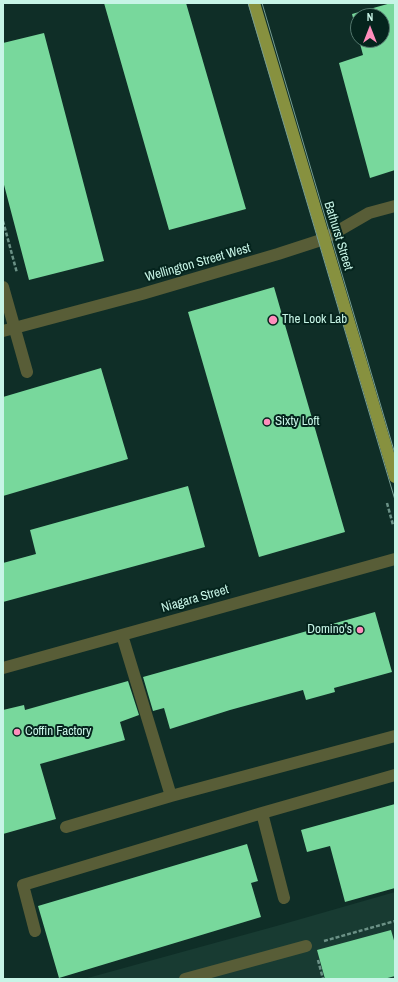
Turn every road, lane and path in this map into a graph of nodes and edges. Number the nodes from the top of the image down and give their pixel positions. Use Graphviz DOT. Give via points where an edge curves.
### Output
graph roads {
  1 [pos="254,3"];
  2 [pos="395,206"];
  3 [pos="3,221"];
  4 [pos="324,238"];
  5 [pos="18,275"];
  6 [pos="3,287"];
  7 [pos="8,329"];
  8 [pos="27,372"];
  9 [pos="395,477"];
  10 [pos="387,503"];
  11 [pos="393,525"];
  12 [pos="395,559"];
  13 [pos="122,634"];
  14 [pos="3,668"];
  15 [pos="395,736"];
  16 [pos="395,775"];
  17 [pos="171,796"];
  18 [pos="262,813"];
  19 [pos="66,828"];
  20 [pos="284,898"];
  21 [pos="395,922"];
  22 [pos="35,931"];
  23 [pos="306,946"];
  24 [pos="185,979"];
  1 -- 4 [label="main road, Bathurst Street"];
  2 -- 4 [label="street, Wellington Street West" via="369,213"];
  3 -- 5 [label="path"];
  4 -- 7 [label="street, Wellington Street West" via="167,287"];
  4 -- 9 [label="main road, Bathurst Street"];
  6 -- 7 [label="street"];
  7 -- 8 [label="street"];
  10 -- 11 [label="path"];
  12 -- 13 [label="street, Niagara Street"];
  13 -- 14 [label="street, Niagara Street"];
  13 -- 17 [label="street"];
  15 -- 17 [label="street"];
  16 -- 18 [label="street"];
  17 -- 19 [label="street"];
  18 -- 20 [label="street"];
  18 -- 22 [label="street" via="23,885"];
  21 -- 23 [label="path"];
  23 -- 24 [label="street"];
}
